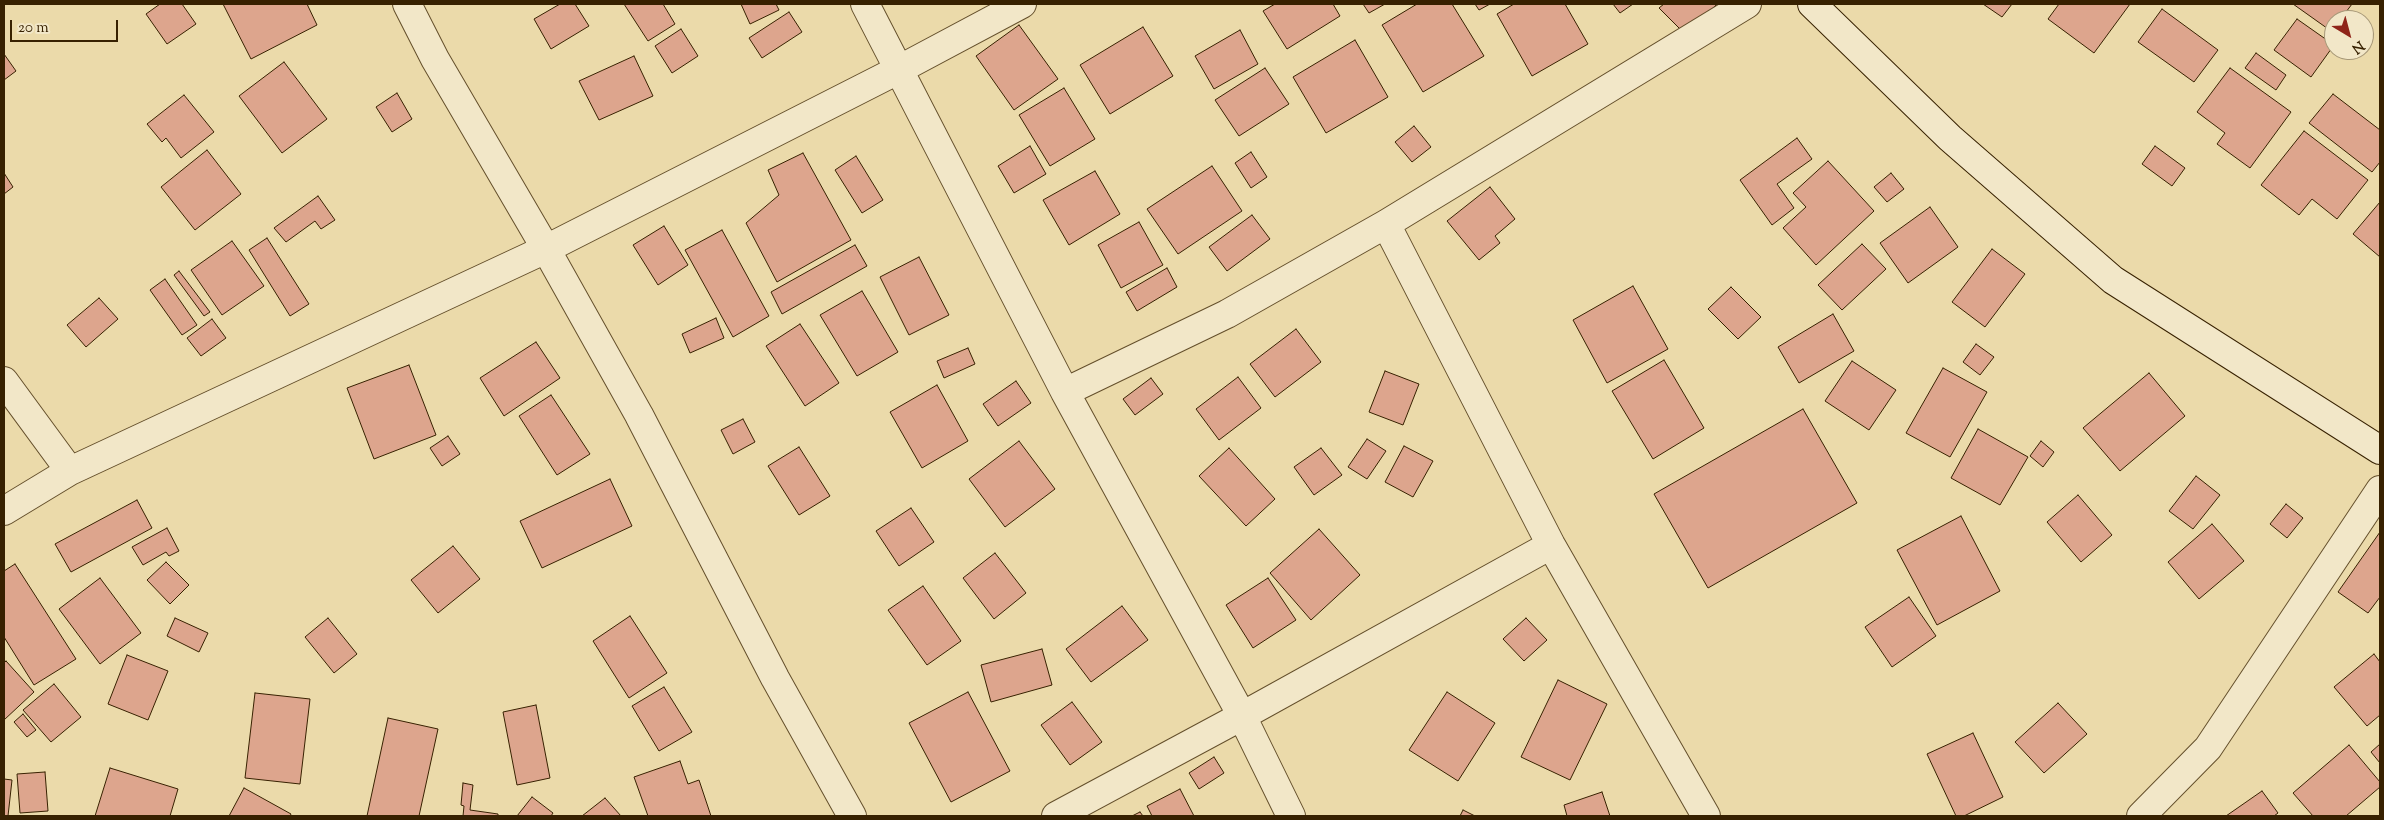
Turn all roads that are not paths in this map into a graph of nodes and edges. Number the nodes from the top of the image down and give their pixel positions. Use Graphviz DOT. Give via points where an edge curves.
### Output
graph roads {
  1 [pos="407,4"];
  2 [pos="865,4"];
  3 [pos="1022,4"];
  4 [pos="1747,4"];
  5 [pos="1812,4"];
  6 [pos="900,69"];
  7 [pos="1386,224"];
  8 [pos="546,249"];
  9 [pos="4,380"];
  10 [pos="1065,392"];
  11 [pos="2380,450"];
  12 [pos="70,471"];
  13 [pos="2380,490"];
  14 [pos="4,511"];
  15 [pos="1551,545"];
  16 [pos="1242,716"];
  17 [pos="852,816"];
  18 [pos="1056,816"];
  19 [pos="1291,816"];
  20 [pos="1706,816"];
  21 [pos="2141,816"];
  1 -- 8 [label="street" via="435,59"];
  2 -- 6 [label="street"];
  3 -- 6 [label="street"];
  4 -- 7 [label="street"];
  5 -- 11 [label="street" via="1950,138 2113,280"];
  6 -- 8 [label="street"];
  6 -- 10 [label="street"];
  7 -- 10 [label="street" via="1227,314"];
  7 -- 15 [label="street"];
  8 -- 12 [label="street"];
  8 -- 17 [label="street" via="639,415 775,678"];
  9 -- 12 [label="street"];
  10 -- 16 [label="street"];
  12 -- 14 [label="street"];
  13 -- 21 [label="street" via="2208,748"];
  15 -- 16 [label="street"];
  15 -- 20 [label="street"];
  16 -- 18 [label="street"];
  16 -- 19 [label="street"];
}
